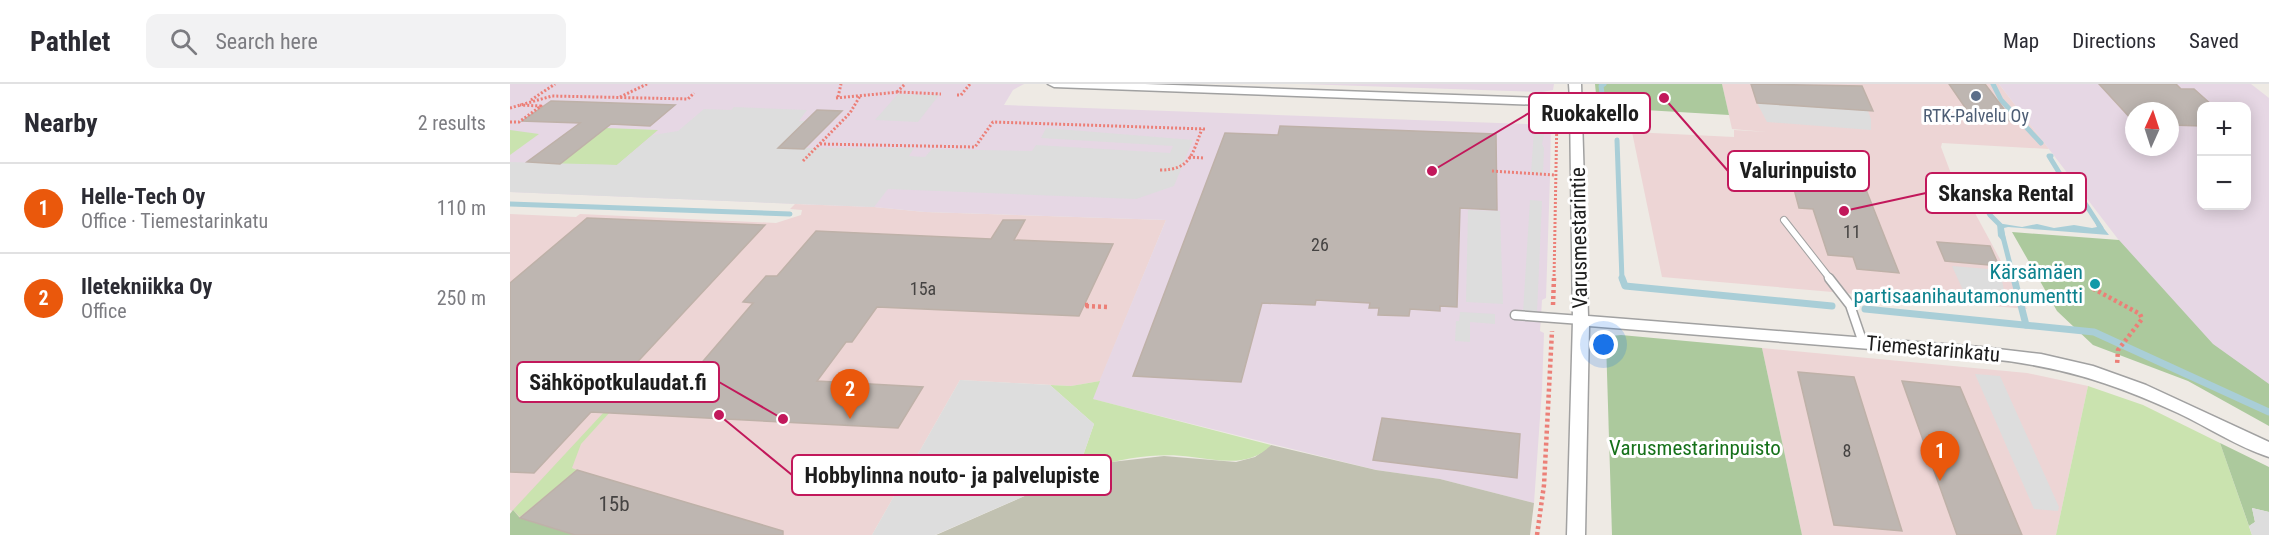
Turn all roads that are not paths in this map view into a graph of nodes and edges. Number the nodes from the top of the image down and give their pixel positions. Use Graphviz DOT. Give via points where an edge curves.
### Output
graph roads {
  1 [pos="1054,84"];
  2 [pos="1575,84"];
  3 [pos="1575,103"];
  4 [pos="1784,220"];
  5 [pos="1515,315"];
  6 [pos="1581,320"];
  7 [pos="1863,343"];
  8 [pos="2269,450"];
  9 [pos="1576,535"];
  1 -- 3 [label="street"];
  2 -- 3 [label="street, Varusmestarintie"];
  3 -- 6 [label="street, Varusmestarintie"];
  4 -- 7 [label="lane" via="1850,305"];
  5 -- 6 [label="lane"];
  6 -- 7 [label="street, Tiemestarinkatu"];
  6 -- 9 [label="street, Varusmestarintie"];
  7 -- 8 [label="street, Tiemestarinkatu" via="2059,363 2136,389"];
}
